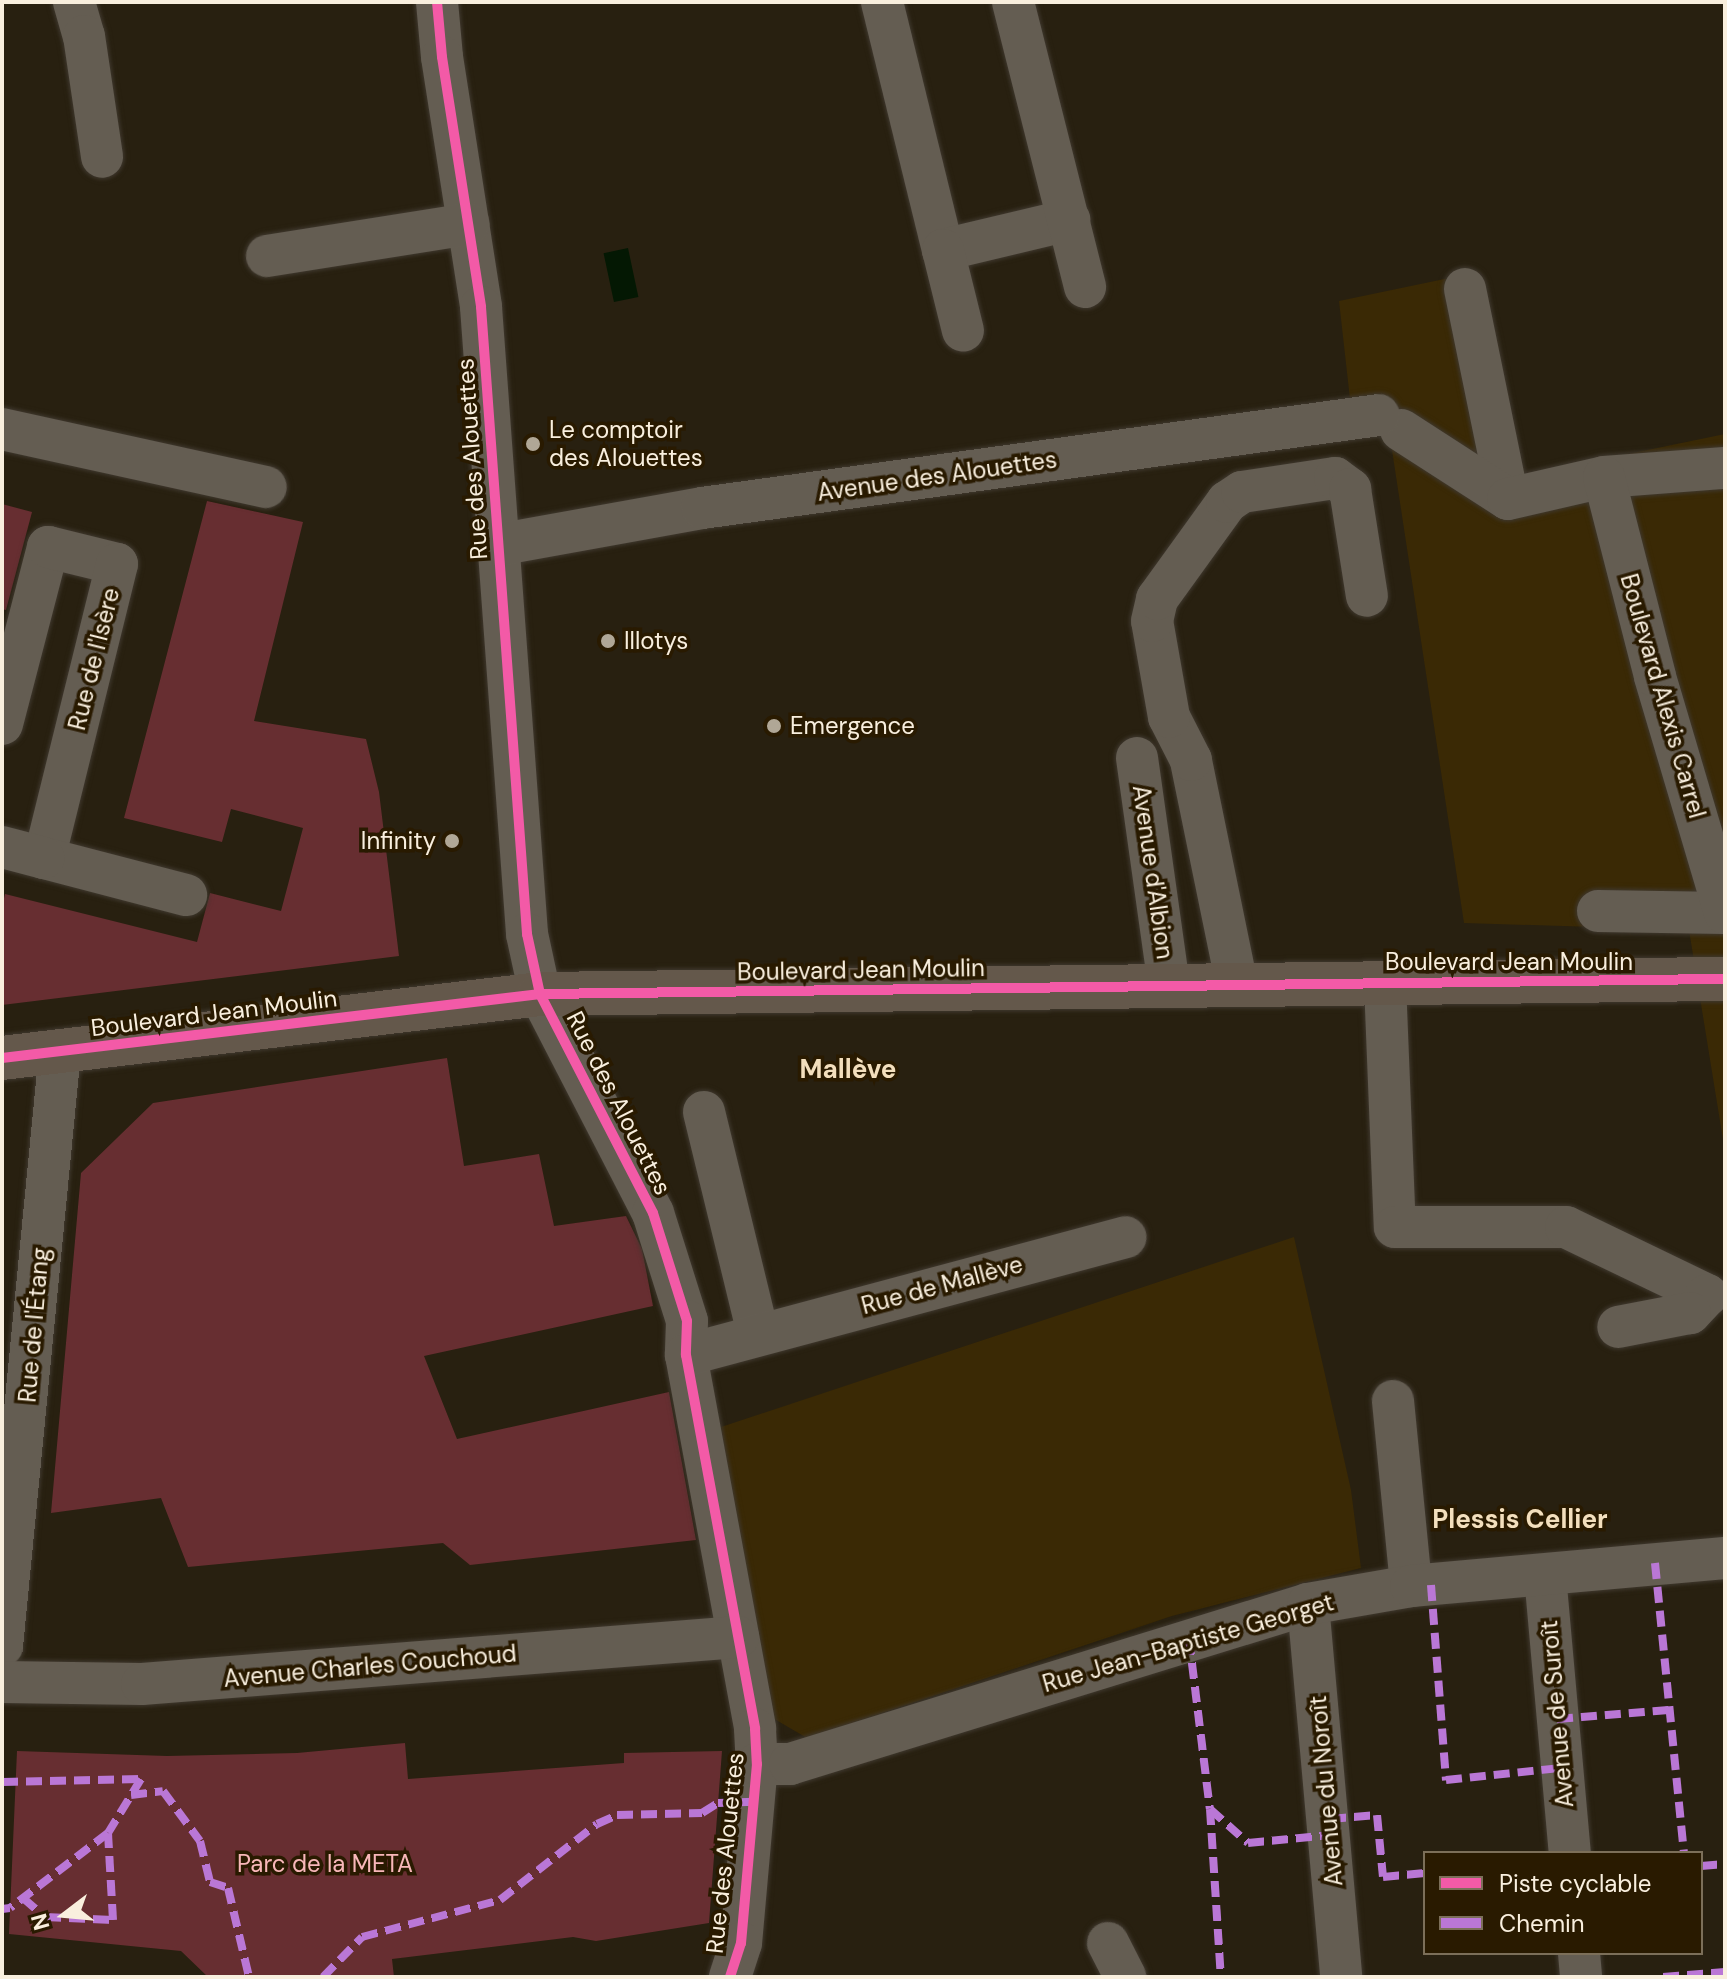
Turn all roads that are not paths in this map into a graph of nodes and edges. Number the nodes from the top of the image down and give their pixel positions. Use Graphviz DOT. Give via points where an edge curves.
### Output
graph roads {
  1 [pos="74,2"];
  2 [pos="437,2"];
  3 [pos="882,2"];
  4 [pos="1013,2"];
  5 [pos="102,157"];
  6 [pos="1069,220"];
  7 [pos="468,224"];
  8 [pos="943,250"];
  9 [pos="267,256"];
  10 [pos="1085,287"];
  11 [pos="1465,289"];
  12 [pos="963,331"];
  13 [pos="2,429"];
  14 [pos="1725,468"];
  15 [pos="1604,477"];
  16 [pos="266,487"];
  17 [pos="1508,499"];
  18 [pos="497,545"];
  19 [pos="1367,596"];
  20 [pos="2,724"];
  21 [pos="1137,758"];
  22 [pos="2,847"];
  23 [pos="44,858"];
  24 [pos="186,895"];
  25 [pos="1598,911"];
  26 [pos="1725,913"];
  27 [pos="1725,979"];
  28 [pos="1385,983"];
  29 [pos="1237,985"];
  30 [pos="1169,986"];
  31 [pos="540,994"];
  32 [pos="60,1051"];
  33 [pos="2,1058"];
  34 [pos="704,1112"];
  35 [pos="1125,1237"];
  36 [pos="1618,1327"];
  37 [pos="758,1333"];
  38 [pos="686,1355"];
  39 [pos="1393,1401"];
  40 [pos="10,1487"];
  41 [pos="1725,1558"];
  42 [pos="1545,1575"];
  43 [pos="1411,1586"];
  44 [pos="1308,1604"];
  45 [pos="738,1637"];
  46 [pos="2,1646"];
  47 [pos="2,1682"];
  48 [pos="757,1764"];
  49 [pos="1570,1851"];
  50 [pos="1579,1955"];
  51 [pos="730,1977"];
  52 [pos="1341,1977"];
  53 [pos="1581,1977"];
  1 -- 5 [label="street"];
  2 -- 7 [label="street, Rue des Alouettes"];
  3 -- 8 [label="street"];
  4 -- 6 [label="street"];
  6 -- 8 [label="street"];
  6 -- 10 [label="street"];
  7 -- 9 [label="street"];
  7 -- 18 [label="street, Rue des Alouettes" via="481,307"];
  8 -- 12 [label="street"];
  11 -- 17 [label="street"];
  13 -- 16 [label="street"];
  14 -- 15 [label="street"];
  15 -- 17 [label="street"];
  15 -- 26 [label="street, Boulevard Alexis Carrel" via="1655,676"];
  17 -- 18 [label="street, Avenue des Alouettes" via="1390,423 702,508"];
  18 -- 31 [label="street, Rue des Alouettes" via="527,934"];
  19 -- 29 [label="street" via="1350,489 1335,478 1242,492 1227,502 1157,599 1152,621 1169,717 1191,760"];
  20 -- 23 [label="street, Rue de l'Isère" via="48,547 117,564"];
  21 -- 30 [label="street, Avenue d'Albion"];
  22 -- 23 [label="street"];
  23 -- 24 [label="street"];
  25 -- 26 [label="street"];
  27 -- 28 [label="main road, Boulevard Jean Moulin"];
  28 -- 29 [label="main road, Boulevard Jean Moulin"];
  28 -- 36 [label="street" via="1395,1227 1566,1227 1707,1295 1690,1313"];
  29 -- 30 [label="main road, Boulevard Jean Moulin"];
  30 -- 31 [label="main road, Boulevard Jean Moulin"];
  31 -- 32 [label="main road, Boulevard Jean Moulin"];
  31 -- 38 [label="street, Rue des Alouettes" via="653,1213 687,1321"];
  32 -- 33 [label="main road, Boulevard Jean Moulin"];
  32 -- 40 [label="street, Rue de l'Étang"];
  34 -- 37 [label="street"];
  35 -- 37 [label="street, Rue de Mallève"];
  37 -- 38 [label="street, Rue de Mallève"];
  38 -- 45 [label="street, Rue des Alouettes"];
  39 -- 43 [label="street"];
  40 -- 46 [label="street, Rue de l'Étang"];
  41 -- 42 [label="street, Rue Jean-Baptiste Georget"];
  42 -- 43 [label="street, Rue Jean-Baptiste Georget"];
  42 -- 49 [label="street, Avenue de Suroît"];
  43 -- 44 [label="street, Rue Jean-Baptiste Georget"];
  44 -- 48 [label="street, Rue Jean-Baptiste Georget" via="790,1764"];
  44 -- 52 [label="street, Avenue du Noroît"];
  45 -- 47 [label="street, Avenue Charles Couchoud" via="142,1684"];
  45 -- 48 [label="street, Rue des Alouettes"];
  48 -- 51 [label="street, Rue des Alouettes" via="741,1943"];
  50 -- 53 [label="street"];
}
